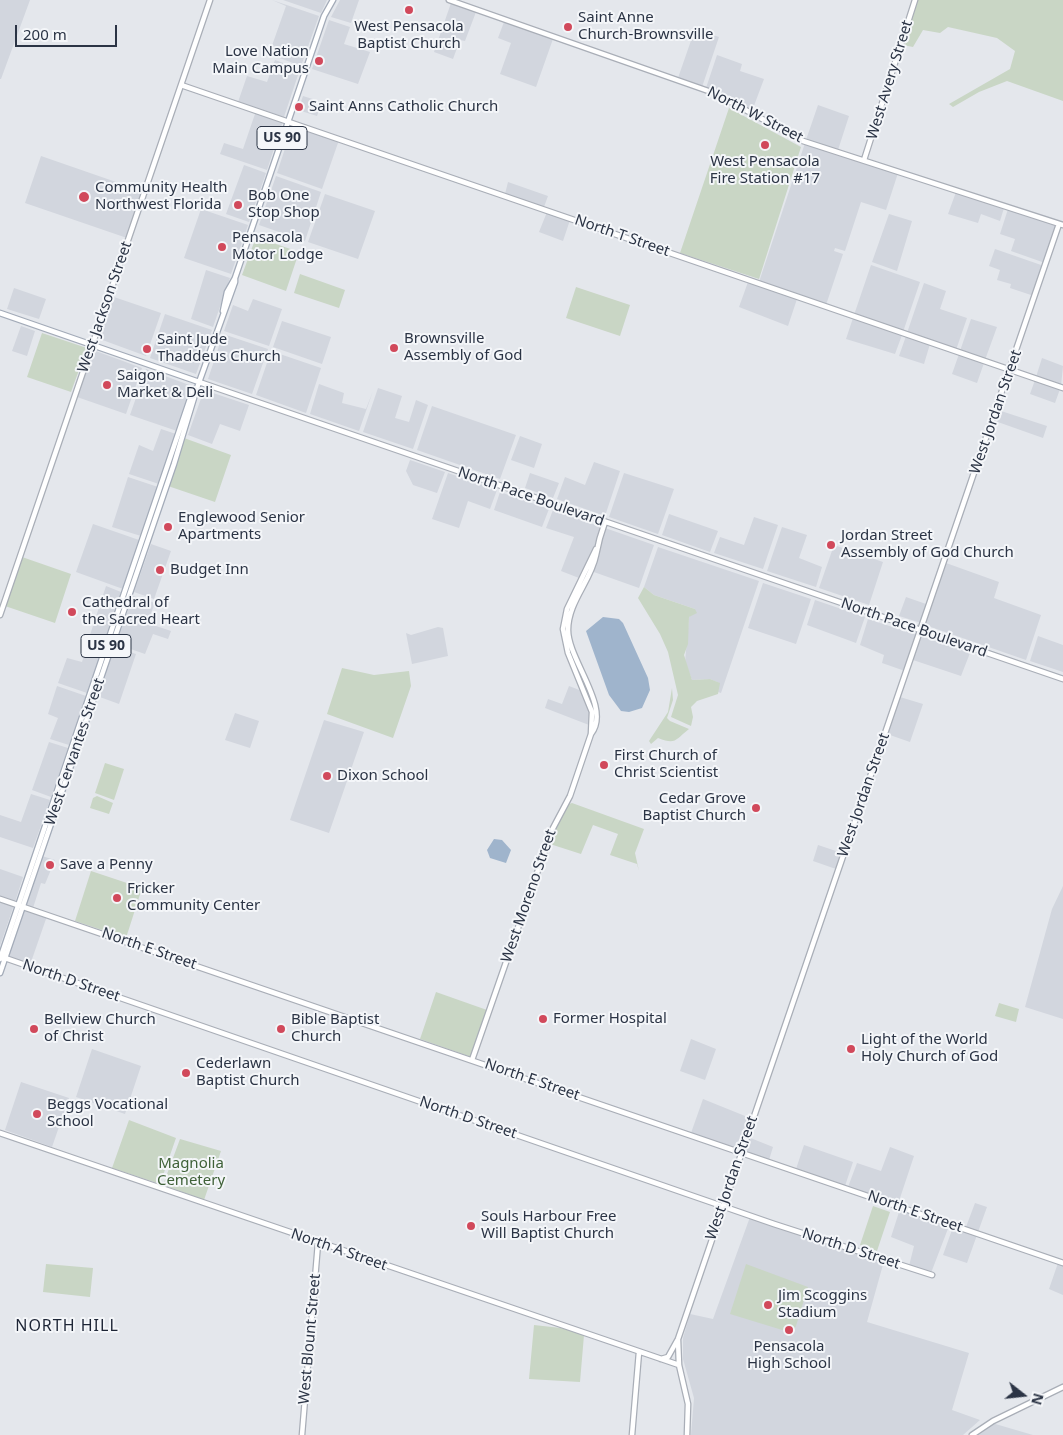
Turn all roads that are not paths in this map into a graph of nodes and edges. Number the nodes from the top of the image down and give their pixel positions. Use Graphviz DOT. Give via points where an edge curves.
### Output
graph roads {
  1 [pos="210,0"];
  2 [pos="333,0"];
  3 [pos="448,0"];
  4 [pos="914,0"];
  5 [pos="181,85"];
  6 [pos="288,120"];
  7 [pos="864,160"];
  8 [pos="1061,225"];
  9 [pos="0,313"];
  10 [pos="93,344"];
  11 [pos="1010,370"];
  12 [pos="199,382"];
  13 [pos="197,388"];
  14 [pos="1063,388"];
  15 [pos="605,522"];
  16 [pos="0,615"];
  17 [pos="921,630"];
  18 [pos="1063,679"];
  19 [pos="68,758"];
  20 [pos="63,786"];
  21 [pos="54,800"];
  22 [pos="49,827"];
  23 [pos="0,899"];
  24 [pos="20,906"];
  25 [pos="1,958"];
  26 [pos="0,973"];
  27 [pos="472,1060"];
  28 [pos="0,1134"];
  29 [pos="741,1152"];
  30 [pos="722,1206"];
  31 [pos="318,1243"];
  32 [pos="1063,1263"];
  33 [pos="932,1276"];
  34 [pos="678,1339"];
  35 [pos="639,1352"];
  36 [pos="662,1359"];
  37 [pos="679,1365"];
  38 [pos="1063,1387"];
  39 [pos="302,1435"];
  40 [pos="632,1435"];
  41 [pos="687,1435"];
  42 [pos="972,1435"];
  1 -- 5 [label="street, West Jackson Street"];
  2 -- 6 [label="street, West Cervantes Street / US 90" via="324,16"];
  3 -- 7 [label="street, North W Street" via="714,93 796,138"];
  4 -- 7 [label="street, West Avery Street"];
  5 -- 6 [label="street, North T Street"];
  5 -- 10 [label="street, West Jackson Street"];
  6 -- 11 [label="street, North T Street"];
  6 -- 12 [label="street, West Cervantes Street / US 90"];
  7 -- 8 [label="street, North W Street"];
  8 -- 11 [label="street, West Jordan Street"];
  9 -- 10 [label="street, North Pace Boulevard"];
  10 -- 12 [label="street, North Pace Boulevard"];
  10 -- 16 [label="street, West Jackson Street"];
  11 -- 14 [label="street, North T Street"];
  11 -- 17 [label="street, West Jordan Street"];
  12 -- 13 [label="street, West Cervantes Street / US 90"];
  12 -- 15 [label="street, North Pace Boulevard"];
  13 -- 19 [label="street, West Cervantes Street / US 90" via="193,390"];
  13 -- 20 [label="street, West Cervantes Street / US 90"];
  15 -- 17 [label="street, North Pace Boulevard"];
  15 -- 27 [label="street, West Moreno Street" via="596,555 571,612 568,630 571,648 597,711 596,725 570,796 552,830"];
  17 -- 18 [label="street, North Pace Boulevard"];
  17 -- 29 [label="street, West Jordan Street"];
  19 -- 20 [label="street"];
  19 -- 21 [label="street, West Cervantes Street / US 90"];
  20 -- 22 [label="street, West Cervantes Street / US 90"];
  21 -- 22 [label="street"];
  21 -- 24 [label="street, West Cervantes Street / US 90"];
  22 -- 24 [label="street, West Cervantes Street / US 90"];
  23 -- 24 [label="street, North E Street"];
  24 -- 25 [label="street, West Cervantes Street / US 90"];
  24 -- 27 [label="street, North E Street"];
  25 -- 26 [label="street, West Cervantes Street / US 90"];
  25 -- 30 [label="street, North D Street"];
  27 -- 29 [label="street, North E Street"];
  28 -- 31 [label="street, North A Street"];
  29 -- 30 [label="street, West Jordan Street"];
  29 -- 32 [label="street, North E Street"];
  30 -- 33 [label="street, North D Street"];
  30 -- 34 [label="street, West Jordan Street"];
  31 -- 35 [label="street, North A Street"];
  31 -- 39 [label="street, West Blount Street"];
  34 -- 36 [label="street, West Jordan Street" via="668,1357"];
  34 -- 37 [label="street"];
  35 -- 36 [label="street, North A Street"];
  35 -- 40 [label="street"];
  36 -- 37 [label="street, North A Street"];
  37 -- 41 [label="street" via="688,1399"];
  38 -- 42 [label="street" via="993,1421"];
}
